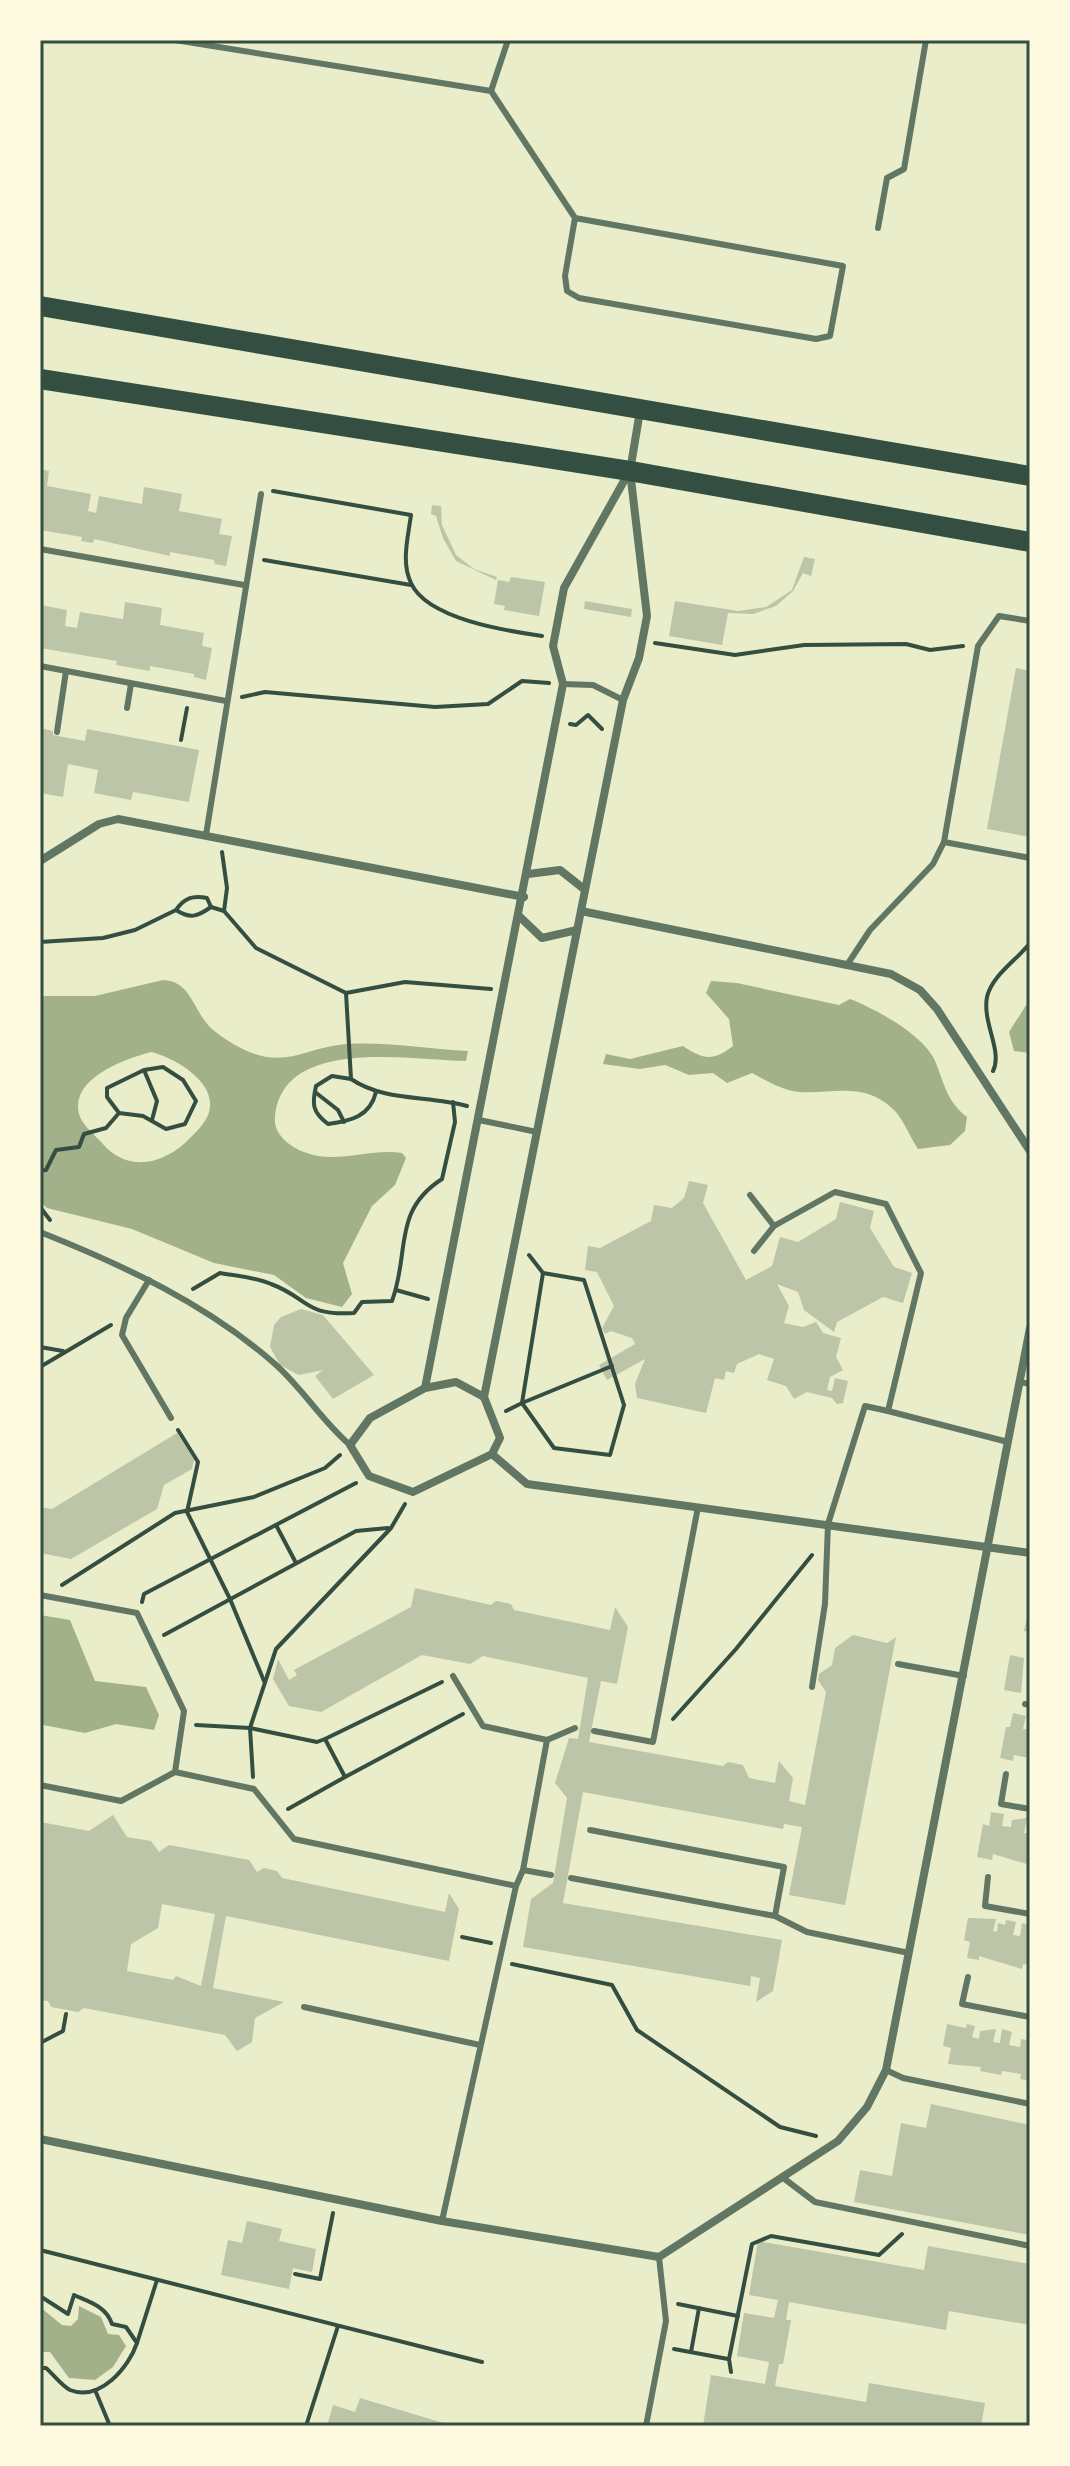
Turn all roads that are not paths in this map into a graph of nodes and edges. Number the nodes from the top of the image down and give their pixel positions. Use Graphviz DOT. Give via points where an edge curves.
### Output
graph roads {
  1 [pos="175,40"];
  2 [pos="508,40"];
  3 [pos="926,40"];
  4 [pos="491,91"];
  5 [pos="575,218"];
  6 [pos="878,228"];
  7 [pos="40,306"];
  8 [pos="40,379"];
  9 [pos="640,411"];
  10 [pos="630,471"];
  11 [pos="1030,476"];
  12 [pos="261,494"];
  13 [pos="1030,542"];
  14 [pos="40,549"];
  15 [pos="244,585"];
  16 [pos="1030,621"];
  17 [pos="40,666"];
  18 [pos="66,671"];
  19 [pos="131,684"];
  20 [pos="563,684"];
  21 [pos="623,700"];
  22 [pos="226,701"];
  23 [pos="127,708"];
  24 [pos="57,732"];
  25 [pos="206,835"];
  26 [pos="944,842"];
  27 [pos="1030,858"];
  28 [pos="40,861"];
  29 [pos="528,874"];
  30 [pos="584,889"];
  31 [pos="524,897"];
  32 [pos="581,911"];
  33 [pos="520,917"];
  34 [pos="577,930"];
  35 [pos="847,965"];
  36 [pos="480,1115"];
  37 [pos="537,1132"];
  38 [pos="1026,1138"];
  39 [pos="1030,1151"];
  40 [pos="750,1195"];
  41 [pos="774,1226"];
  42 [pos="40,1232"];
  43 [pos="754,1251"];
  44 [pos="149,1280"];
  45 [pos="1030,1328"];
  46 [pos="1020,1382"];
  47 [pos="1030,1384"];
  48 [pos="425,1388"];
  49 [pos="484,1397"];
  50 [pos="888,1411"];
  51 [pos="171,1418"];
  52 [pos="1008,1442"];
  53 [pos="350,1445"];
  54 [pos="492,1454"];
  55 [pos="698,1507"];
  56 [pos="828,1524"];
  57 [pos="989,1546"];
  58 [pos="1030,1553"];
  59 [pos="40,1595"];
  60 [pos="898,1664"];
  61 [pos="453,1676"];
  62 [pos="964,1676"];
  63 [pos="812,1687"];
  64 [pos="575,1728"];
  65 [pos="594,1731"];
  66 [pos="547,1740"];
  67 [pos="175,1772"];
  68 [pos="1006,1774"];
  69 [pos="40,1785"];
  70 [pos="1030,1809"];
  71 [pos="590,1830"];
  72 [pos="523,1870"];
  73 [pos="551,1875"];
  74 [pos="988,1877"];
  75 [pos="571,1878"];
  76 [pos="516,1886"];
  77 [pos="1030,1914"];
  78 [pos="775,1916"];
  79 [pos="909,1953"];
  80 [pos="968,1977"];
  81 [pos="304,2007"];
  82 [pos="1030,2017"];
  83 [pos="480,2045"];
  84 [pos="886,2070"];
  85 [pos="1030,2104"];
  86 [pos="40,2139"];
  87 [pos="782,2177"];
  88 [pos="442,2221"];
  89 [pos="1030,2246"];
  90 [pos="659,2257"];
  91 [pos="646,2426"];
  1 -- 4 [label="lane"];
  2 -- 4 [label="lane"];
  3 -- 6 [label="lane" via="904,169 887,178"];
  4 -- 5 [label="lane"];
  5 -- 5 [label="lane" via="843,266 830,336 816,339 579,298 567,291 565,276"];
  7 -- 9 [label="main road"];
  8 -- 10 [label="main road"];
  9 -- 10 [label="street"];
  9 -- 11 [label="main road"];
  10 -- 13 [label="main road"];
  10 -- 20 [label="street" via="564,588 553,646"];
  10 -- 21 [label="street" via="648,601"];
  12 -- 15 [label="lane"];
  14 -- 15 [label="lane"];
  15 -- 22 [label="lane"];
  16 -- 26 [label="lane" via="999,616 978,646"];
  17 -- 18 [label="lane"];
  18 -- 19 [label="lane"];
  18 -- 24 [label="lane"];
  19 -- 22 [label="lane"];
  19 -- 23 [label="lane"];
  20 -- 21 [label="lane" via="593,685"];
  20 -- 29 [label="street"];
  21 -- 30 [label="street"];
  22 -- 25 [label="lane"];
  25 -- 28 [label="street" via="118,819 99,824"];
  25 -- 31 [label="street"];
  26 -- 27 [label="lane"];
  26 -- 35 [label="lane" via="933,864 870,930"];
  29 -- 30 [label="street" via="560,870"];
  29 -- 31 [label="street"];
  30 -- 32 [label="street"];
  31 -- 33 [label="street"];
  32 -- 34 [label="street"];
  32 -- 35 [label="street"];
  33 -- 34 [label="street" via="542,938"];
  33 -- 36 [label="street"];
  34 -- 37 [label="street"];
  35 -- 38 [label="street" via="891,974 920,990"];
  36 -- 37 [label="lane"];
  36 -- 48 [label="street"];
  37 -- 49 [label="street"];
  38 -- 39 [label="street"];
  40 -- 41 [label="lane"];
  41 -- 43 [label="lane"];
  41 -- 50 [label="lane" via="835,1192 886,1204 921,1273"];
  42 -- 44 [label="lane"];
  44 -- 51 [label="lane" via="122,1335"];
  44 -- 53 [label="lane" via="275,1365"];
  45 -- 46 [label="street"];
  46 -- 47 [label="lane"];
  46 -- 52 [label="street"];
  48 -- 49 [label="street" via="456,1382"];
  48 -- 53 [label="street" via="370,1418"];
  49 -- 54 [label="street" via="500,1438"];
  50 -- 52 [label="lane"];
  50 -- 56 [label="lane" via="865,1406"];
  52 -- 57 [label="street"];
  53 -- 54 [label="street" via="369,1476 413,1492"];
  54 -- 55 [label="street" via="527,1484"];
  55 -- 56 [label="street"];
  55 -- 65 [label="lane" via="653,1742"];
  56 -- 57 [label="street"];
  56 -- 63 [label="lane" via="825,1604"];
  57 -- 58 [label="street"];
  57 -- 62 [label="street"];
  59 -- 67 [label="lane" via="137,1613 184,1711"];
  60 -- 62 [label="lane"];
  61 -- 66 [label="lane" via="483,1726"];
  62 -- 79 [label="street"];
  64 -- 66 [label="lane"];
  66 -- 72 [label="lane"];
  67 -- 69 [label="lane" via="121,1801"];
  67 -- 76 [label="lane" via="254,1789 294,1839"];
  68 -- 70 [label="lane" via="1001,1804"];
  71 -- 78 [label="lane" via="784,1867"];
  72 -- 73 [label="lane"];
  72 -- 76 [label="lane"];
  74 -- 77 [label="lane" via="985,1906"];
  75 -- 78 [label="lane"];
  76 -- 83 [label="lane"];
  78 -- 79 [label="lane" via="807,1932"];
  79 -- 84 [label="street"];
  80 -- 82 [label="lane" via="962,2004"];
  81 -- 83 [label="lane"];
  83 -- 88 [label="lane"];
  84 -- 85 [label="lane"];
  84 -- 87 [label="street" via="867,2107 838,2141"];
  86 -- 88 [label="street"];
  87 -- 89 [label="lane" via="815,2202"];
  87 -- 90 [label="street"];
  88 -- 90 [label="street"];
  90 -- 91 [label="lane" via="666,2321"];
}
